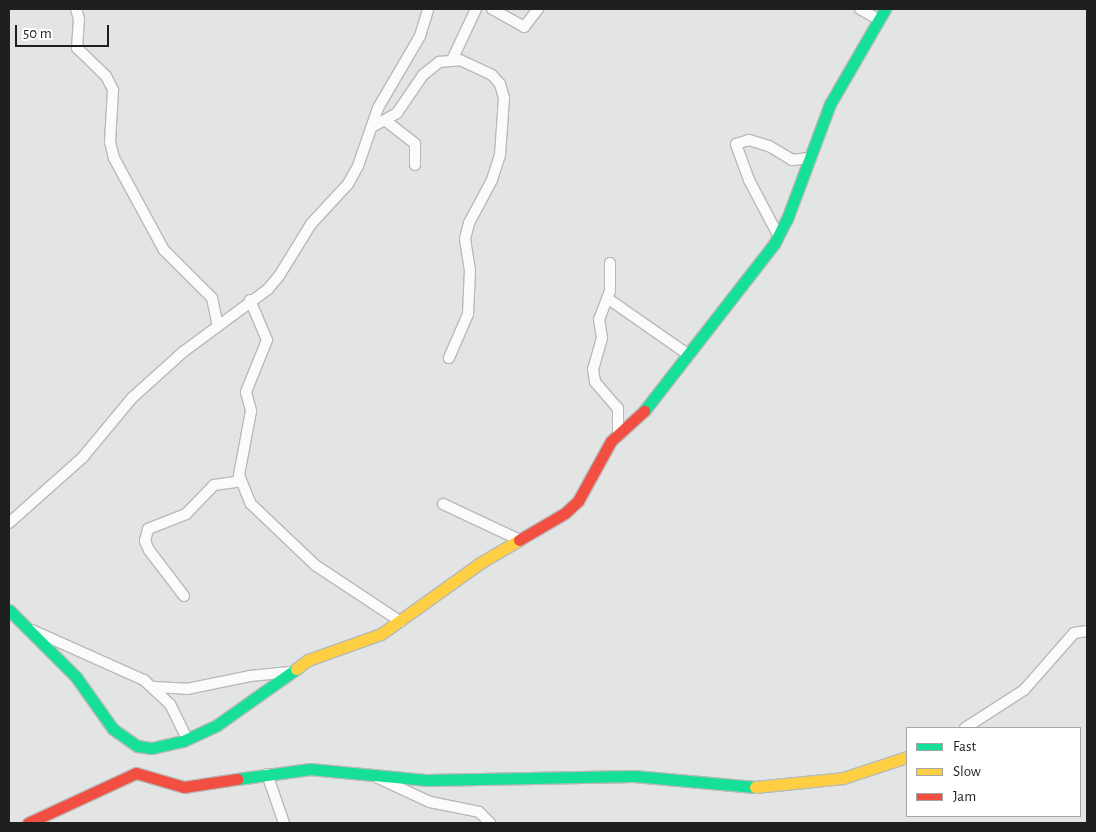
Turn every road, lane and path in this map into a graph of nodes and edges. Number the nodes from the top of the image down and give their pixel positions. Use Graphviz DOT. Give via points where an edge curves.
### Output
graph roads {
  1 [pos="428,9"];
  2 [pos="476,9"];
  3 [pos="492,9"];
  4 [pos="538,9"];
  5 [pos="860,9"];
  6 [pos="78,10"];
  7 [pos="882,12"];
  8 [pos="452,60"];
  9 [pos="386,121"];
  10 [pos="372,127"];
  11 [pos="809,158"];
  12 [pos="415,165"];
  13 [pos="778,236"];
  14 [pos="610,263"];
  15 [pos="607,298"];
  16 [pos="250,300"];
  17 [pos="218,326"];
  18 [pos="686,353"];
  19 [pos="449,358"];
  20 [pos="618,433"];
  21 [pos="241,481"];
  22 [pos="444,504"];
  23 [pos="9,523"];
  24 [pos="520,540"];
  25 [pos="184,596"];
  26 [pos="9,610"];
  27 [pos="402,622"];
  28 [pos="29,628"];
  29 [pos="1087,631"];
  30 [pos="290,672"];
  31 [pos="153,687"];
  32 [pos="967,727"];
  33 [pos="187,739"];
  34 [pos="906,757"];
  35 [pos="267,774"];
  36 [pos="372,775"];
  37 [pos="28,823"];
  38 [pos="284,823"];
  39 [pos="490,823"];
  1 -- 10 [label="street" via="420,36 384,98"];
  2 -- 8 [label="street"];
  3 -- 4 [label="street" via="524,27"];
  5 -- 7 [label="street"];
  6 -- 17 [label="street" via="76,48 106,76 113,90 110,142 114,158 142,205 158,241 173,261 212,298"];
  7 -- 11 [label="street" via="830,104"];
  8 -- 9 [label="street" via="430,67 397,113"];
  8 -- 19 [label="street" via="492,75 500,84 504,98 500,155 465,239 470,270 468,314"];
  9 -- 10 [label="street"];
  9 -- 12 [label="street" via="414,144"];
  10 -- 16 [label="street" via="348,184 311,224 280,276 268,289"];
  11 -- 13 [label="street"];
  11 -- 13 [label="street" via="792,160 769,146 749,140 736,144 749,180"];
  13 -- 18 [label="street" via="740,290"];
  14 -- 15 [label="street"];
  15 -- 18 [label="street"];
  15 -- 20 [label="street" via="599,319 602,338 593,378 618,408"];
  16 -- 17 [label="street"];
  16 -- 21 [label="street" via="266,340 247,389 251,411 240,468"];
  17 -- 23 [label="street" via="183,352 132,398 84,457"];
  18 -- 20 [label="street" via="644,411"];
  20 -- 24 [label="street" via="606,447 594,473 571,508"];
  21 -- 25 [label="street" via="214,485 186,514 148,529 145,541 149,550"];
  21 -- 27 [label="street" via="251,504 314,564"];
  22 -- 24 [label="street"];
  24 -- 27 [label="street" via="480,563"];
  26 -- 28 [label="street"];
  27 -- 30 [label="street" via="371,639 322,653"];
  28 -- 31 [label="street"];
  28 -- 33 [label="street" via="76,677 120,736 144,748"];
  29 -- 32 [label="street" via="1074,633 1024,690"];
  30 -- 31 [label="street" via="250,676 187,689"];
  30 -- 33 [label="street" via="248,706"];
  31 -- 33 [label="street" via="170,704"];
  34 -- 36 [label="street" via="843,778 762,788 634,776 438,780"];
  35 -- 36 [label="street" via="310,769"];
  35 -- 37 [label="street" via="184,787 136,773"];
  35 -- 38 [label="street"];
  36 -- 39 [label="street" via="430,802 479,812"];
}
